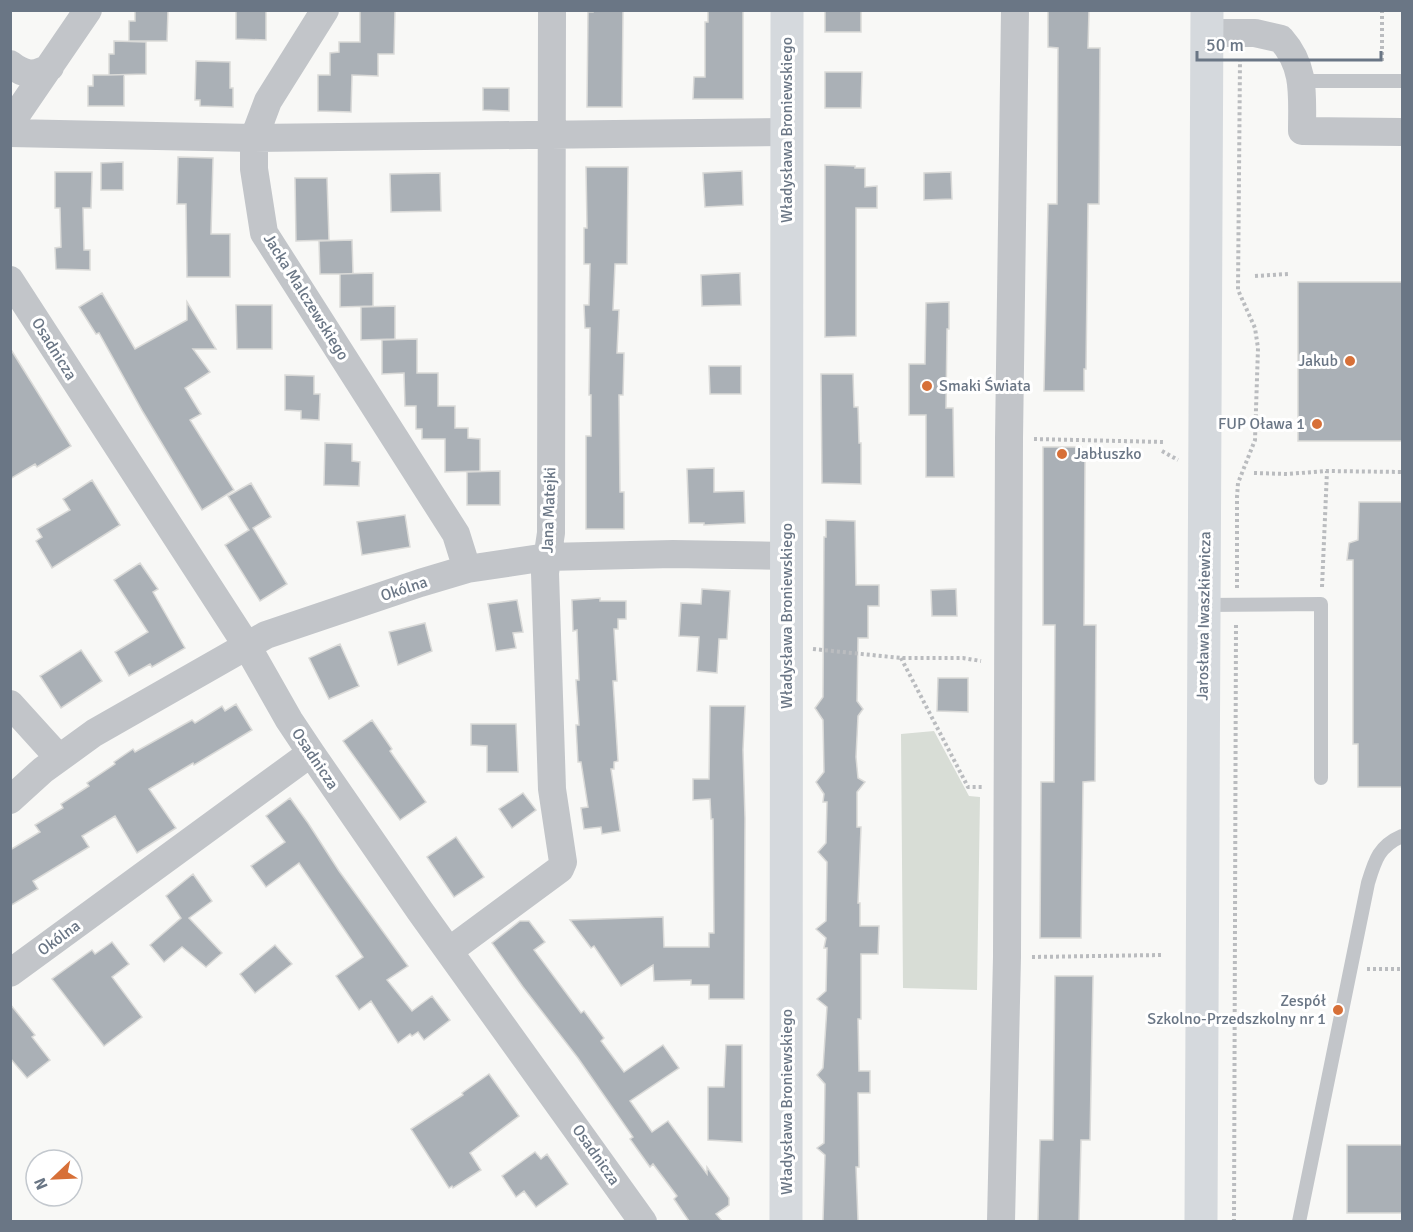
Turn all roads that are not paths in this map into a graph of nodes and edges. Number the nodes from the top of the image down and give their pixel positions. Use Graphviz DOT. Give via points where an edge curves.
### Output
graph roads {
  1 [pos="88,10"];
  2 [pos="325,10"];
  3 [pos="552,10"];
  4 [pos="787,10"];
  5 [pos="1014,10"];
  6 [pos="1207,22"];
  7 [pos="10,64"];
  8 [pos="50,67"];
  9 [pos="1302,81"];
  10 [pos="1402,81"];
  11 [pos="11,120"];
  12 [pos="787,132"];
  13 [pos="1402,132"];
  14 [pos="550,134"];
  15 [pos="254,138"];
  16 [pos="10,280"];
  17 [pos="787,556"];
  18 [pos="547,557"];
  19 [pos="467,569"];
  20 [pos="1203,605"];
  21 [pos="247,646"];
  22 [pos="10,704"];
  23 [pos="311,753"];
  24 [pos="59,758"];
  25 [pos="1321,778"];
  26 [pos="10,800"];
  27 [pos="1402,836"];
  28 [pos="449,951"];
  29 [pos="10,973"];
  30 [pos="644,1221"];
  31 [pos="786,1221"];
  32 [pos="1001,1221"];
  33 [pos="1201,1221"];
  34 [pos="1299,1221"];
  1 -- 8 [label="street"];
  2 -- 15 [label="street, Jacka Malczewskiego" via="268,101"];
  3 -- 14 [label="street, Jana Matejki"];
  4 -- 12 [label="street, Władysława Broniewskiego"];
  5 -- 32 [label="street" via="1007,957"];
  6 -- 9 [label="street" via="1276,36 1286,44"];
  6 -- 20 [label="street, Jarosława Iwaszkiewicza"];
  7 -- 8 [label="street" via="28,74"];
  8 -- 11 [label="street"];
  9 -- 10 [label="lane"];
  9 -- 13 [label="street" via="1302,131"];
  11 -- 15 [label="street"];
  12 -- 14 [label="street"];
  12 -- 17 [label="street, Władysława Broniewskiego"];
  14 -- 15 [label="street"];
  14 -- 18 [label="street, Jana Matejki" via="551,533"];
  15 -- 19 [label="street, Jacka Malczewskiego" via="254,169 264,233 456,534"];
  16 -- 21 [label="street, Osadnicza"];
  17 -- 18 [label="street, Okólna"];
  17 -- 31 [label="street, Władysława Broniewskiego"];
  18 -- 19 [label="street, Okólna"];
  18 -- 28 [label="street, Jana Matejki" via="552,789 563,862 560,869"];
  19 -- 21 [label="street, Okólna" via="277,631"];
  20 -- 25 [label="lane" via="1322,604"];
  20 -- 33 [label="street, Jarosława Iwaszkiewicza"];
  21 -- 23 [label="street, Osadnicza"];
  21 -- 24 [label="street, Okólna" via="120,717"];
  22 -- 24 [label="street"];
  23 -- 28 [label="street, Osadnicza"];
  23 -- 29 [label="street, Okólna"];
  24 -- 26 [label="street, Okólna"];
  27 -- 34 [label="lane" via="1388,843 1376,859 1349,969"];
  28 -- 30 [label="street, Osadnicza"];
}
